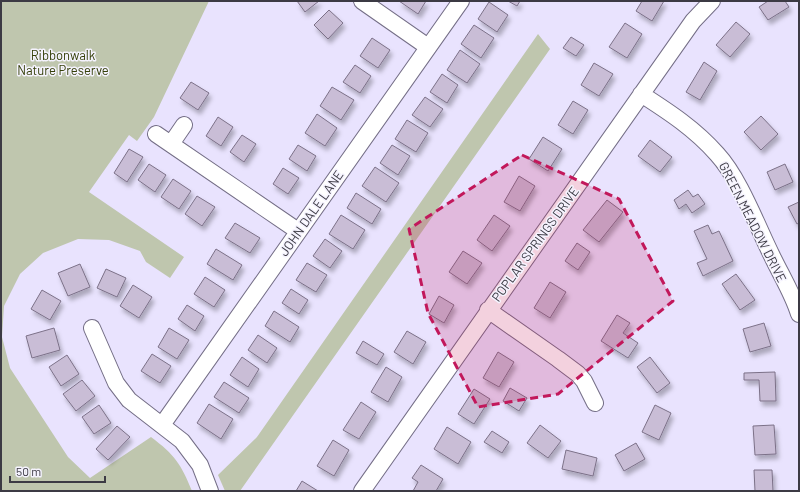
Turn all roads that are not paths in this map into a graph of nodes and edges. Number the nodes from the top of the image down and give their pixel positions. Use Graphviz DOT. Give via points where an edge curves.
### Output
graph roads {
  1 [pos="362,1"];
  2 [pos="461,1"];
  3 [pos="712,1"];
  4 [pos="428,47"];
  5 [pos="641,94"];
  6 [pos="184,125"];
  7 [pos="156,134"];
  8 [pos="171,144"];
  9 [pos="298,231"];
  10 [pos="488,310"];
  11 [pos="799,314"];
  12 [pos="92,328"];
  13 [pos="595,403"];
  14 [pos="162,425"];
  15 [pos="210,491"];
  16 [pos="362,491"];
  1 -- 4 [label="street"];
  2 -- 4 [label="street, JOHN DALE LANE"];
  3 -- 5 [label="street, POPLAR SPRINGS DRIVE" via="693,21"];
  4 -- 9 [label="street, JOHN DALE LANE"];
  5 -- 10 [label="street, POPLAR SPRINGS DRIVE"];
  5 -- 11 [label="street, GREEN MEADOW DRIVE" via="695,132 719,156 751,213"];
  6 -- 8 [label="street"];
  7 -- 8 [label="street"];
  8 -- 9 [label="street"];
  9 -- 14 [label="street, JOHN DALE LANE"];
  10 -- 13 [label="street" via="578,374"];
  10 -- 16 [label="street, POPLAR SPRINGS DRIVE"];
  12 -- 14 [label="street" via="116,383 129,400"];
  14 -- 15 [label="street" via="182,441 200,466"];
}
